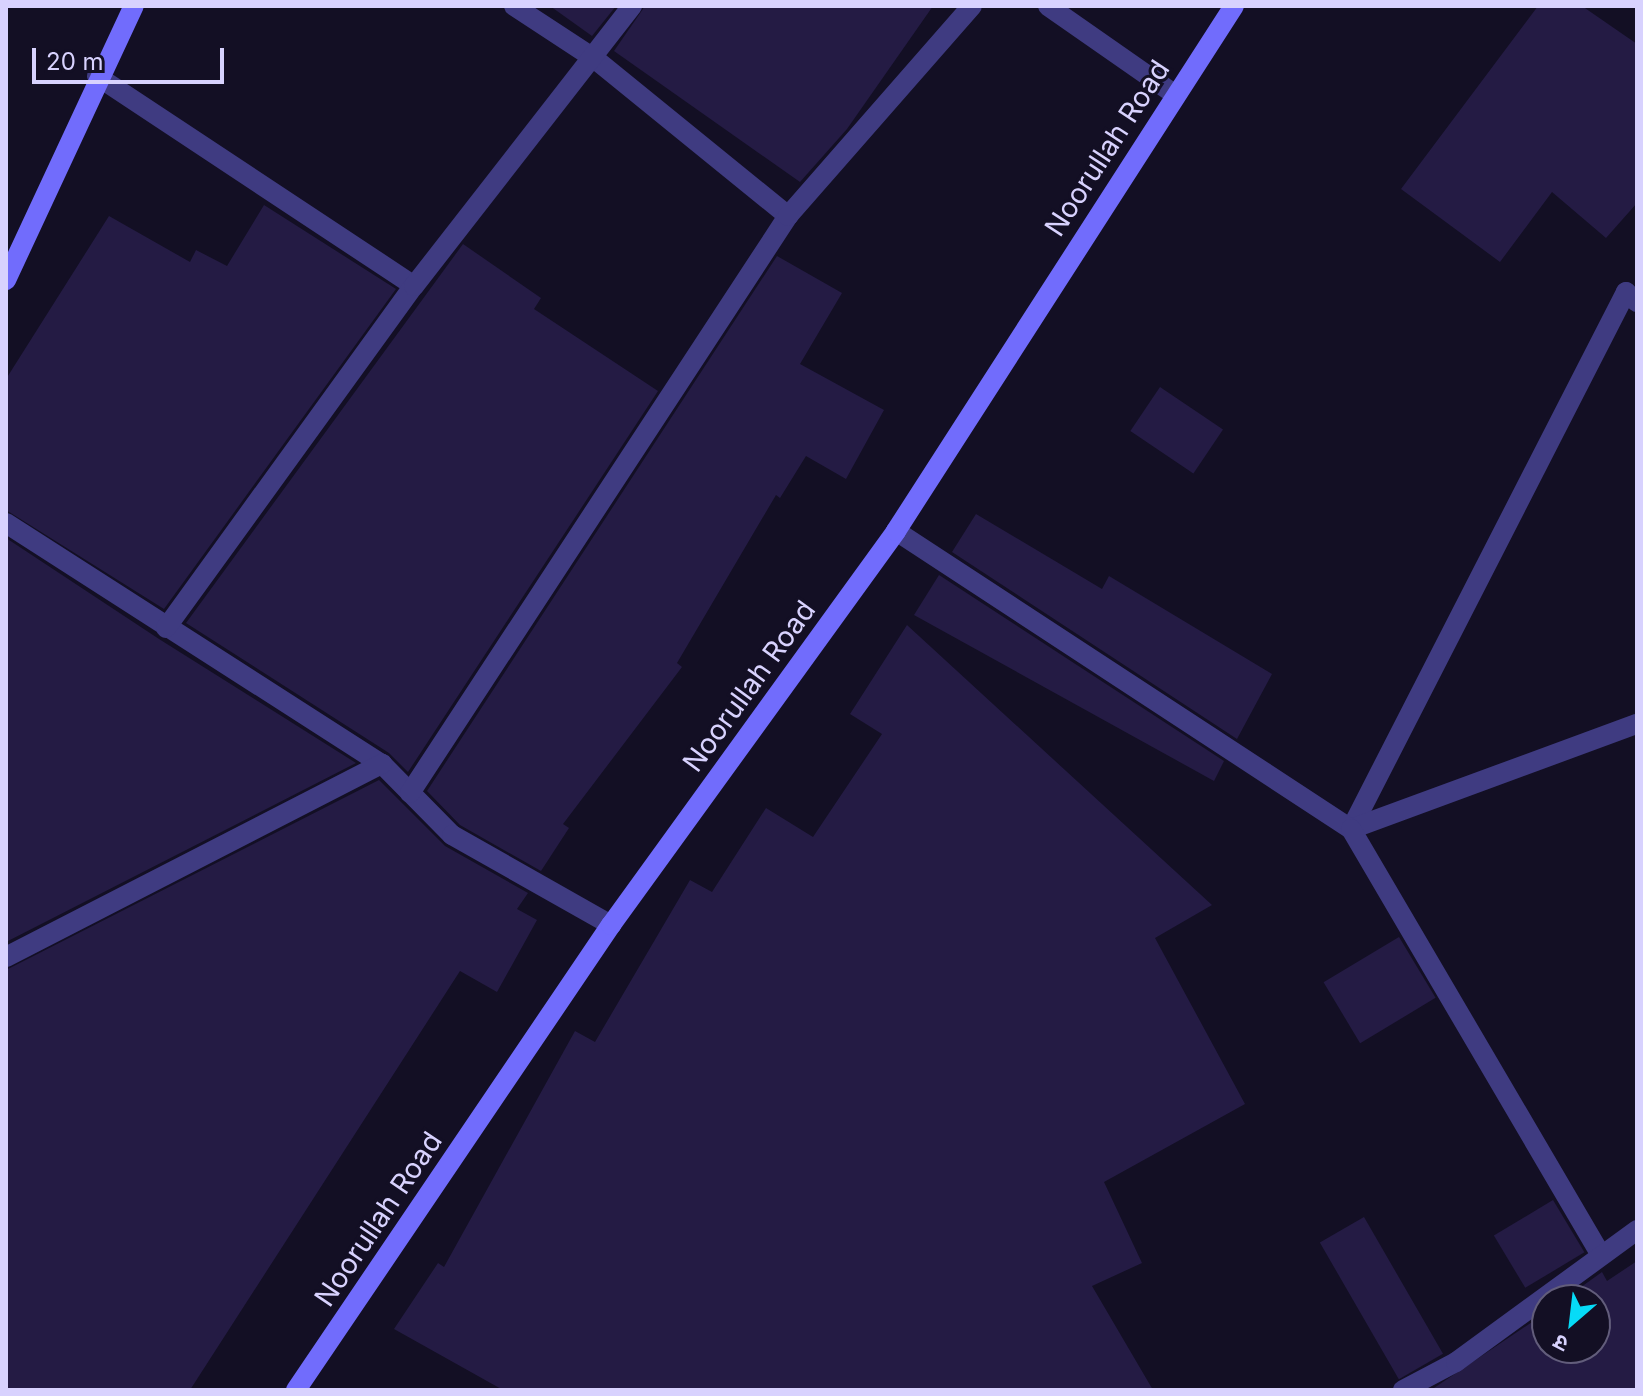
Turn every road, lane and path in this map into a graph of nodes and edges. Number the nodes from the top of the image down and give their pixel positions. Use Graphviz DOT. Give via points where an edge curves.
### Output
graph roads {
  1 [pos="134,6"];
  2 [pos="514,6"];
  3 [pos="632,6"];
  4 [pos="972,6"];
  5 [pos="1048,6"];
  6 [pos="1234,6"];
  7 [pos="595,59"];
  8 [pos="97,76"];
  9 [pos="1174,94"];
  10 [pos="788,216"];
  11 [pos="6,280"];
  12 [pos="414,286"];
  13 [pos="1637,302"];
  14 [pos="6,523"];
  15 [pos="896,531"];
  16 [pos="166,628"];
  17 [pos="1637,724"];
  18 [pos="382,764"];
  19 [pos="410,793"];
  20 [pos="1351,829"];
  21 [pos="611,925"];
  22 [pos="6,957"];
  23 [pos="1637,1230"];
  24 [pos="1601,1255"];
  25 [pos="296,1390"];
  26 [pos="1403,1390"];
  1 -- 8 [label="main road"];
  2 -- 7 [label="street"];
  3 -- 7 [label="street"];
  4 -- 10 [label="street"];
  5 -- 9 [label="street"];
  6 -- 9 [label="main road, Noorullah Road"];
  7 -- 10 [label="street"];
  7 -- 12 [label="street"];
  8 -- 11 [label="main road"];
  8 -- 12 [label="street"];
  9 -- 15 [label="main road, Noorullah Road"];
  10 -- 19 [label="street"];
  12 -- 16 [label="street"];
  13 -- 20 [label="street" via="1626,292"];
  14 -- 16 [label="street"];
  15 -- 20 [label="street"];
  15 -- 21 [label="main road, Noorullah Road"];
  16 -- 18 [label="street"];
  17 -- 20 [label="street"];
  18 -- 19 [label="street"];
  18 -- 22 [label="street"];
  19 -- 21 [label="street" via="452,835"];
  20 -- 24 [label="street"];
  21 -- 25 [label="main road, Noorullah Road"];
  23 -- 24 [label="street"];
  24 -- 26 [label="street" via="1456,1362"];
}
